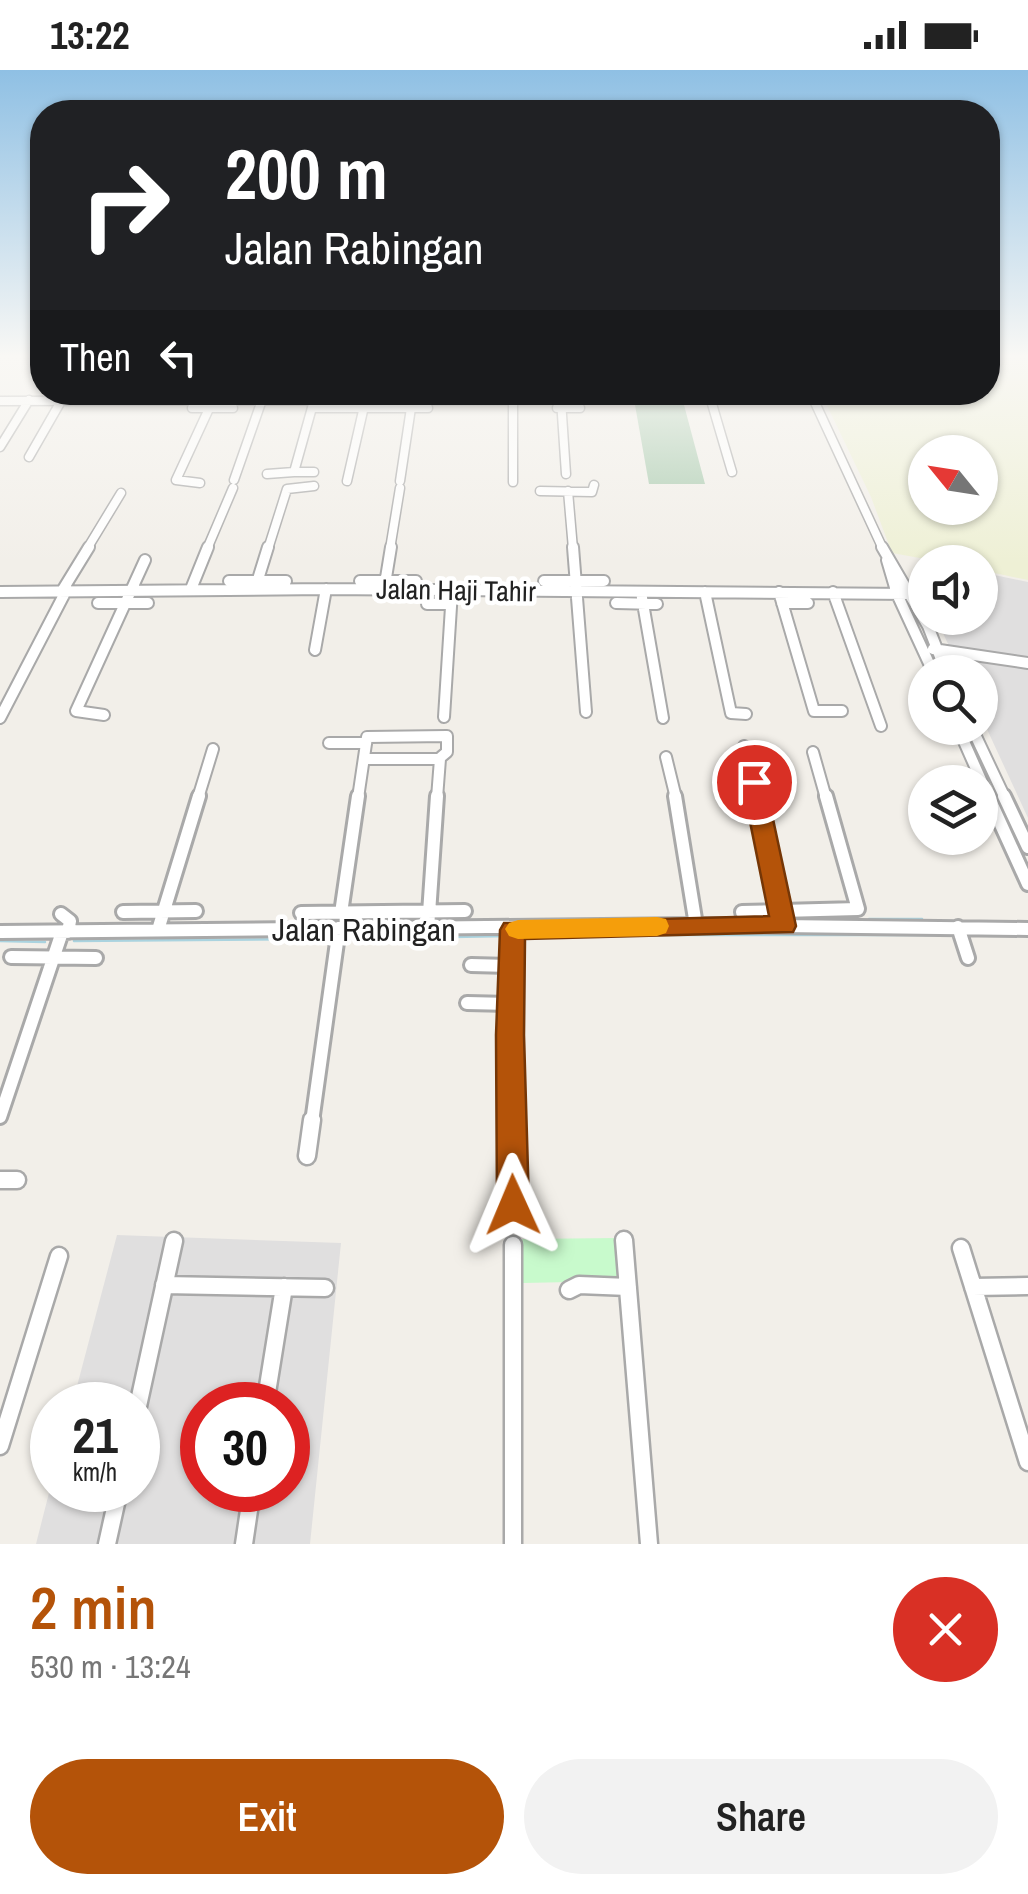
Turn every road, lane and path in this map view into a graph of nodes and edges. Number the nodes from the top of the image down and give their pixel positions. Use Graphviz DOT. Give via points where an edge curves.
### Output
graph roads {
  1 [pos="47,426"];
  2 [pos="201,426"];
  3 [pos="253,426"];
  4 [pos="307,426"];
  5 [pos="360,426"];
  6 [pos="410,426"];
  7 [pos="513,426"];
  8 [pos="563,426"];
  9 [pos="719,426"];
  10 [pos="826,426"];
  11 [pos="29,457"];
  12 [pos="294,472"];
  13 [pos="314,472"];
  14 [pos="732,472"];
  15 [pos="267,474"];
  16 [pos="566,474"];
  17 [pos="347,481"];
  18 [pos="513,482"];
  19 [pos="200,483"];
  20 [pos="594,485"];
  21 [pos="314,486"];
  22 [pos="540,491"];
  23 [pos="568,491"];
  24 [pos="122,494"];
  25 [pos="884,551"];
  26 [pos="145,560"];
  27 [pos="360,580"];
  28 [pos="416,580"];
  29 [pos="286,581"];
  30 [pos="544,581"];
  31 [pos="604,581"];
  32 [pos="230,582"];
  33 [pos="256,585"];
  34 [pos="385,585"];
  35 [pos="576,586"];
  36 [pos="326,589"];
  37 [pos="908,589"];
  38 [pos="64,590"];
  39 [pos="131,590"];
  40 [pos="191,590"];
  41 [pos="452,591"];
  42 [pos="0,592"];
  43 [pos="704,592"];
  44 [pos="833,592"];
  45 [pos="897,594"];
  46 [pos="908,594"];
  47 [pos="780,597"];
  48 [pos="642,598"];
  49 [pos="148,602"];
  50 [pos="98,603"];
  51 [pos="126,603"];
  52 [pos="616,603"];
  53 [pos="808,603"];
  54 [pos="427,604"];
  55 [pos="451,604"];
  56 [pos="657,604"];
  57 [pos="908,618"];
  58 [pos="918,635"];
  59 [pos="931,635"];
  60 [pos="937,635"];
  61 [pos="936,648"];
  62 [pos="315,650"];
  63 [pos="968,651"];
  64 [pos="934,655"];
  65 [pos="939,655"];
  66 [pos="954,655"];
  67 [pos="1028,660"];
  68 [pos="842,711"];
  69 [pos="586,712"];
  70 [pos="746,714"];
  71 [pos="104,715"];
  72 [pos="444,716"];
  73 [pos="0,718"];
  74 [pos="663,718"];
  75 [pos="881,726"];
  76 [pos="366,742"];
  77 [pos="330,743"];
  78 [pos="966,745"];
  79 [pos="980,745"];
  80 [pos="744,746"];
  81 [pos="213,749"];
  82 [pos="813,752"];
  83 [pos="666,756"];
  84 [pos="441,758"];
  85 [pos="364,759"];
  86 [pos="1028,847"];
  87 [pos="1028,884"];
  88 [pos="163,911"];
  89 [pos="196,911"];
  90 [pos="465,911"];
  91 [pos="123,912"];
  92 [pos="428,912"];
  93 [pos="742,912"];
  94 [pos="301,913"];
  95 [pos="341,913"];
  96 [pos="61,914"];
  97 [pos="782,918"];
  98 [pos="696,925"];
  99 [pos="428,928"];
  100 [pos="958,928"];
  101 [pos="1028,928"];
  102 [pos="158,930"];
  103 [pos="513,930"];
  104 [pos="0,932"];
  105 [pos="65,932"];
  106 [pos="338,936"];
  107 [pos="11,958"];
  108 [pos="54,958"];
  109 [pos="96,958"];
  110 [pos="968,958"];
  111 [pos="471,965"];
  112 [pos="513,966"];
  113 [pos="467,1003"];
  114 [pos="511,1004"];
  115 [pos="0,1117"];
  116 [pos="307,1156"];
  117 [pos="513,1205"];
  118 [pos="624,1240"];
  119 [pos="174,1241"];
  120 [pos="512,1245"];
  121 [pos="960,1248"];
  122 [pos="59,1256"];
  123 [pos="164,1284"];
  124 [pos="628,1286"];
  125 [pos="1028,1286"];
  126 [pos="284,1287"];
  127 [pos="973,1287"];
  128 [pos="325,1288"];
  129 [pos="570,1290"];
  130 [pos="143,1382"];
  131 [pos="269,1382"];
  132 [pos="1025,1443"];
  133 [pos="0,1446"];
  134 [pos="1028,1462"];
  135 [pos="114,1512"];
  136 [pos="249,1512"];
  137 [pos="107,1544"];
  138 [pos="244,1544"];
  139 [pos="513,1544"];
  140 [pos="649,1544"];
  1 -- 11 [label="street"];
  2 -- 19 [label="street" via="176,480"];
  3 -- 40 [label="street"];
  4 -- 12 [label="street"];
  5 -- 17 [label="street"];
  6 -- 34 [label="street"];
  7 -- 18 [label="street"];
  8 -- 16 [label="street"];
  9 -- 14 [label="street"];
  10 -- 25 [label="street"];
  12 -- 13 [label="street"];
  12 -- 15 [label="street"];
  20 -- 23 [label="street" via="594,491"];
  21 -- 33 [label="street" via="287,489"];
  22 -- 23 [label="street"];
  23 -- 35 [label="street"];
  24 -- 38 [label="street"];
  25 -- 37 [label="street"];
  25 -- 45 [label="street"];
  26 -- 39 [label="street"];
  27 -- 34 [label="street"];
  28 -- 34 [label="street"];
  29 -- 33 [label="street"];
  30 -- 35 [label="street"];
  31 -- 35 [label="street"];
  32 -- 33 [label="street"];
  33 -- 36 [label="street, Jalan Haji Tahir"];
  33 -- 40 [label="street, Jalan Haji Tahir"];
  34 -- 36 [label="street, Jalan Haji Tahir"];
  34 -- 41 [label="street, Jalan Haji Tahir"];
  35 -- 41 [label="street, Jalan Haji Tahir"];
  35 -- 48 [label="street, Jalan Haji Tahir"];
  35 -- 69 [label="street"];
  36 -- 62 [label="street"];
  38 -- 39 [label="street, Jalan Haji Tahir"];
  38 -- 42 [label="street, Jalan Haji Tahir"];
  38 -- 73 [label="street"];
  39 -- 40 [label="street, Jalan Haji Tahir"];
  39 -- 51 [label="street"];
  41 -- 55 [label="street"];
  43 -- 47 [label="street, Jalan Haji Tahir"];
  43 -- 48 [label="street, Jalan Haji Tahir"];
  43 -- 70 [label="street" via="726,702 731,714"];
  44 -- 45 [label="street, Jalan Haji Tahir"];
  44 -- 47 [label="street, Jalan Haji Tahir"];
  44 -- 75 [label="street"];
  45 -- 46 [label="street, Jalan Haji Tahir"];
  45 -- 57 [label="street"];
  47 -- 53 [label="street"];
  47 -- 68 [label="street" via="814,710"];
  48 -- 52 [label="street"];
  48 -- 56 [label="street"];
  48 -- 74 [label="street"];
  49 -- 51 [label="street"];
  50 -- 51 [label="street"];
  51 -- 71 [label="street" via="76,711"];
  54 -- 55 [label="street"];
  55 -- 72 [label="street"];
  58 -- 61 [label="street"];
  59 -- 61 [label="street"];
  60 -- 63 [label="street"];
  61 -- 63 [label="street"];
  61 -- 64 [label="street"];
  61 -- 65 [label="street"];
  63 -- 66 [label="street"];
  63 -- 67 [label="street"];
  76 -- 77 [label="street"];
  76 -- 84 [label="street" via="370,736 447,736"];
  76 -- 85 [label="street"];
  78 -- 87 [label="street"];
  79 -- 86 [label="street"];
  80 -- 97 [label="street"];
  81 -- 88 [label="street"];
  82 -- 97 [label="street" via="858,909"];
  83 -- 98 [label="street"];
  84 -- 85 [label="street"];
  84 -- 92 [label="street"];
  85 -- 95 [label="street"];
  88 -- 89 [label="street"];
  88 -- 91 [label="street"];
  88 -- 102 [label="street"];
  90 -- 92 [label="street"];
  92 -- 95 [label="street"];
  92 -- 99 [label="street"];
  93 -- 97 [label="street"];
  94 -- 95 [label="street"];
  96 -- 105 [label="street" via="70,921"];
  97 -- 98 [label="street, Jalan Rabingan"];
  97 -- 100 [label="street, Jalan Rabingan"];
  98 -- 103 [label="street, Jalan Rabingan"];
  99 -- 103 [label="street, Jalan Rabingan"];
  99 -- 106 [label="street, Jalan Rabingan"];
  100 -- 101 [label="street, Jalan Rabingan"];
  100 -- 110 [label="street"];
  102 -- 105 [label="street, Jalan Rabingan"];
  102 -- 106 [label="street, Jalan Rabingan"];
  103 -- 112 [label="street"];
  104 -- 105 [label="street, Jalan Rabingan"];
  105 -- 108 [label="street"];
  106 -- 116 [label="street"];
  107 -- 108 [label="street"];
  108 -- 109 [label="street"];
  108 -- 115 [label="street"];
  111 -- 112 [label="street"];
  112 -- 114 [label="street"];
  113 -- 114 [label="street"];
  114 -- 117 [label="street"];
  118 -- 124 [label="street"];
  119 -- 123 [label="street"];
  120 -- 139 [label="street"];
  121 -- 127 [label="street"];
  122 -- 133 [label="street"];
  123 -- 126 [label="street"];
  123 -- 130 [label="street"];
  124 -- 129 [label="street"];
  124 -- 140 [label="street"];
  125 -- 127 [label="street"];
  126 -- 128 [label="street"];
  126 -- 131 [label="street"];
  127 -- 132 [label="street"];
  132 -- 134 [label="street"];
  135 -- 137 [label="street"];
  136 -- 138 [label="street"];
}
